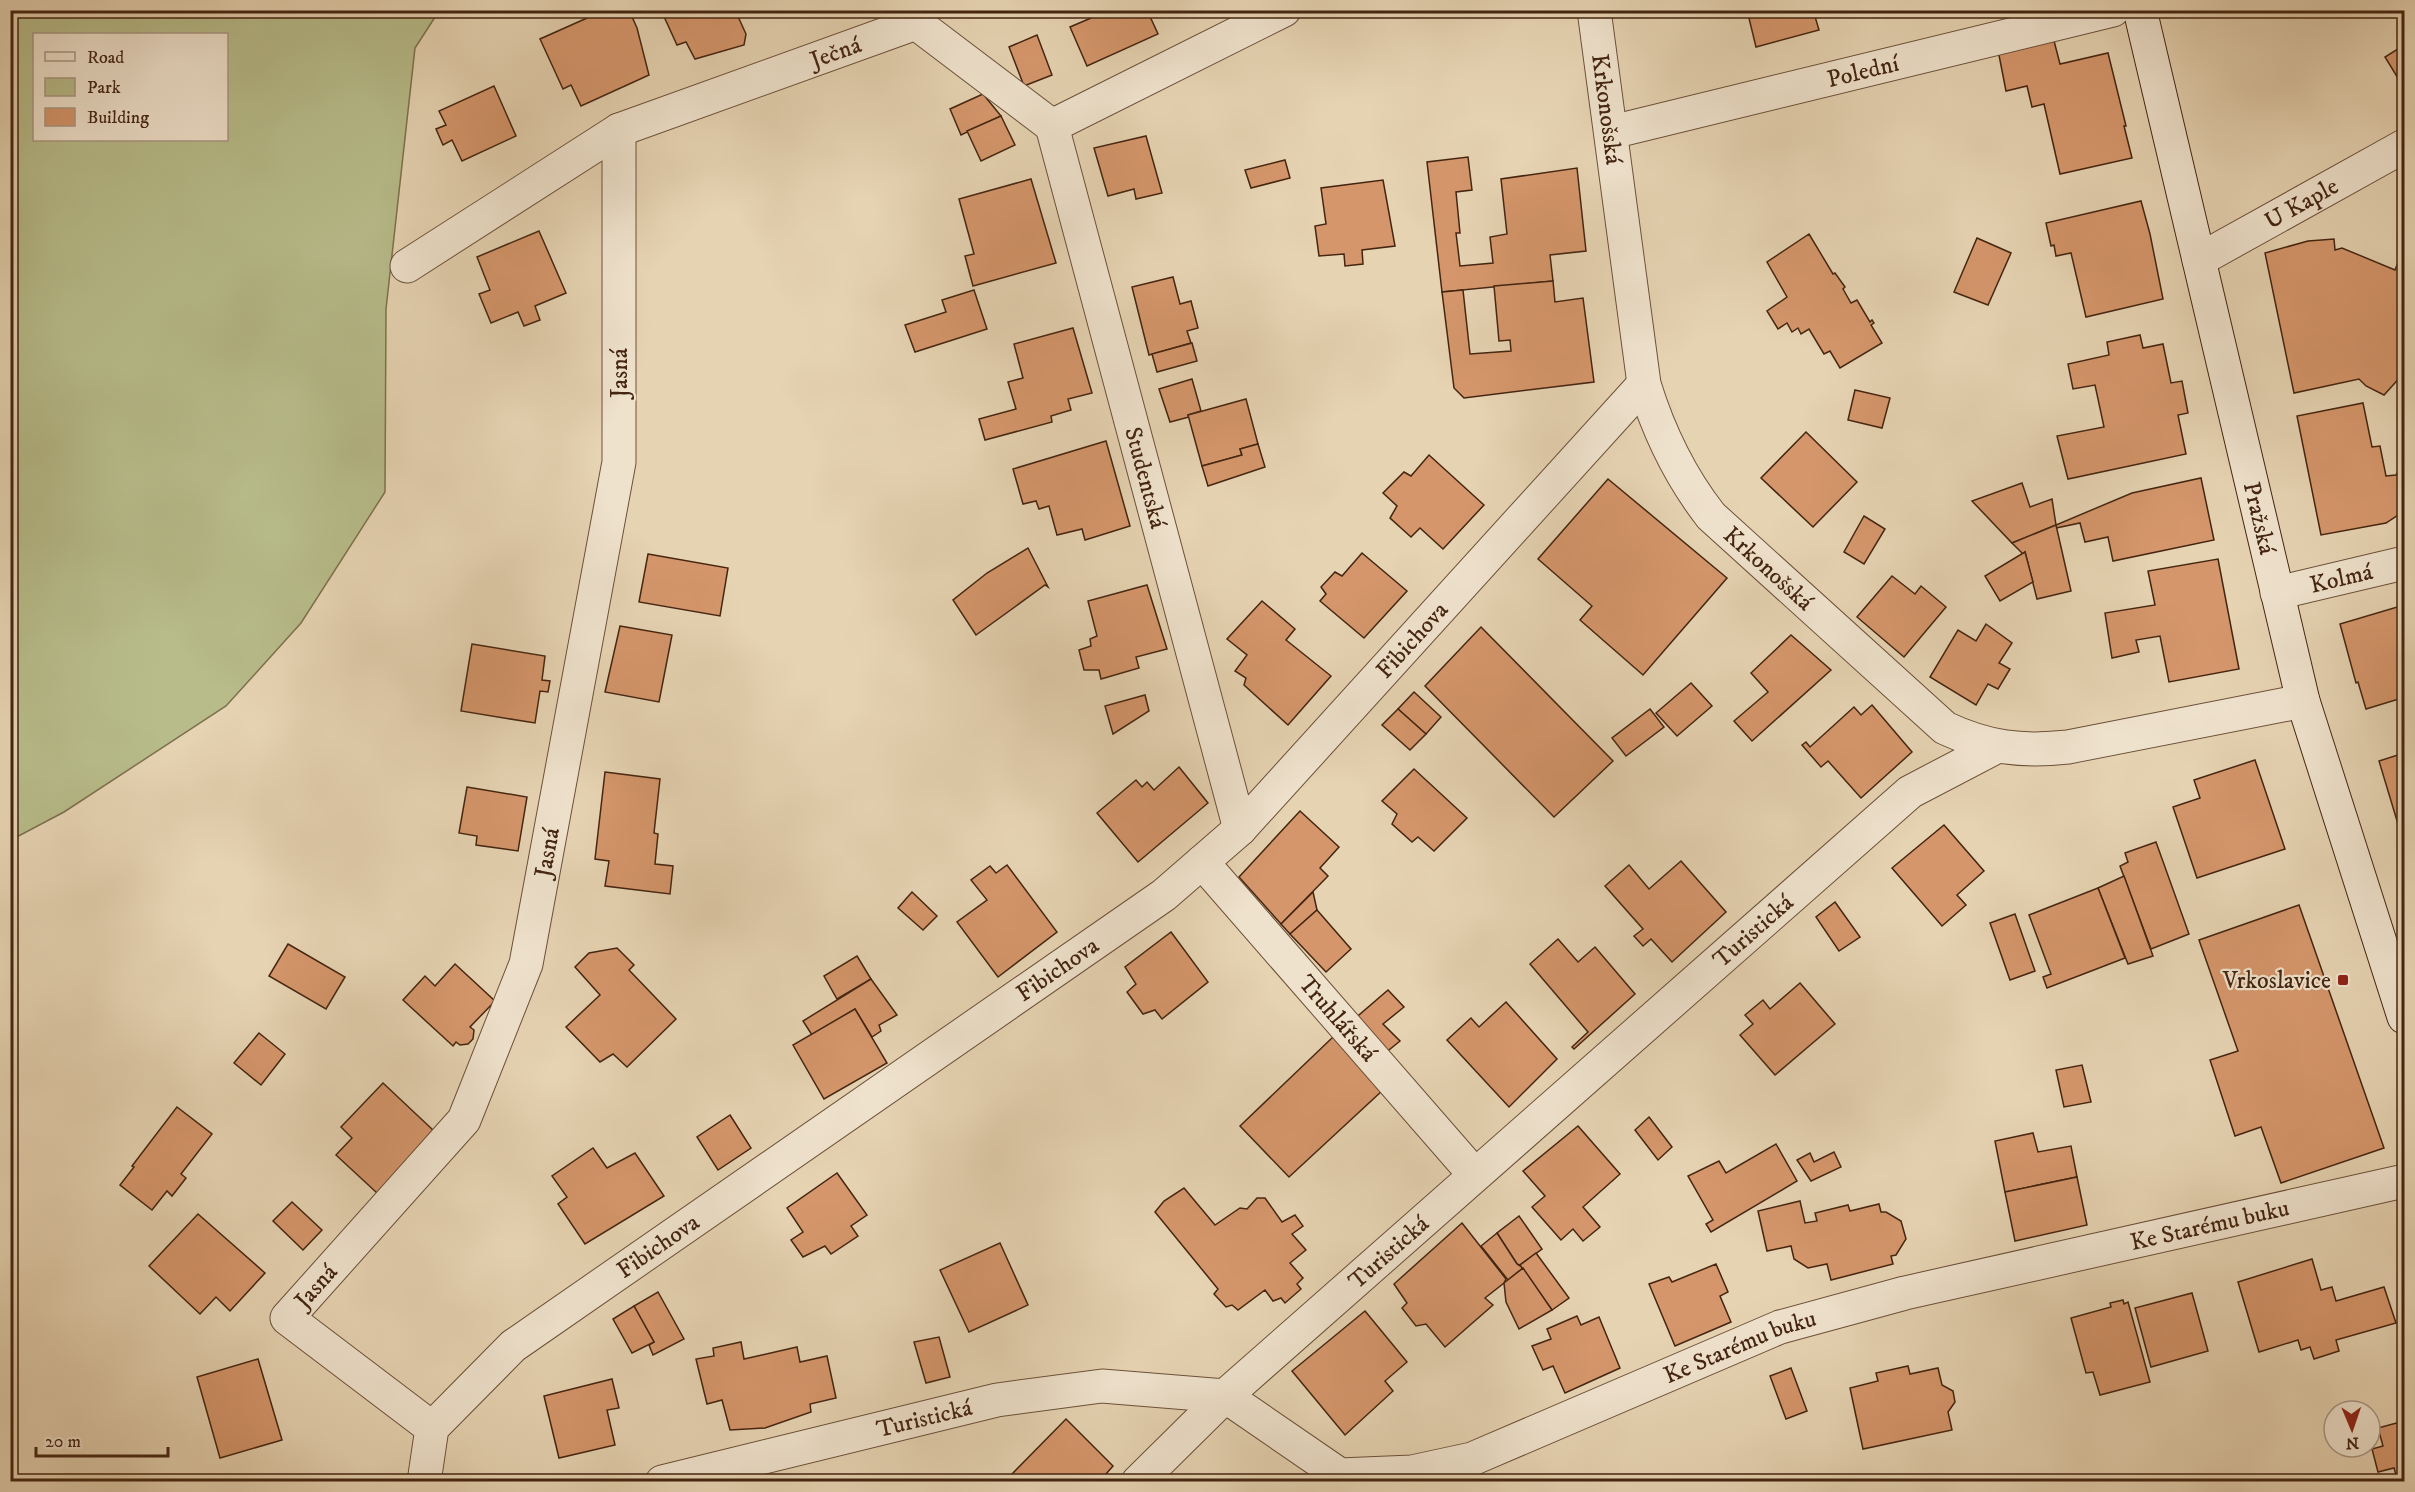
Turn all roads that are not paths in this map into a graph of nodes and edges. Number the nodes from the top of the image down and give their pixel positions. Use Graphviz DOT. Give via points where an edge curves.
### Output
graph roads {
  1 [pos="1284,10"];
  2 [pos="1594,10"];
  3 [pos="2113,10"];
  4 [pos="2140,10"];
  5 [pos="1052,126"];
  6 [pos="619,130"];
  7 [pos="1612,132"];
  8 [pos="2404,146"];
  9 [pos="2199,260"];
  10 [pos="407,266"];
  11 [pos="1644,384"];
  12 [pos="2404,563"];
  13 [pos="2277,593"];
  14 [pos="2303,701"];
  15 [pos="1996,747"];
  16 [pos="1240,829"];
  17 [pos="1202,862"];
  18 [pos="2404,1017"];
  19 [pos="1474,1174"];
  20 [pos="2404,1181"];
  21 [pos="1225,1396"];
  22 [pos="432,1428"];
  23 [pos="424,1482"];
  24 [pos="662,1482"];
  25 [pos="1138,1482"];
  1 -- 5 [label="street"];
  2 -- 7 [label="street, Krkonošská"];
  3 -- 7 [label="street, Polední"];
  4 -- 9 [label="street, Pražská"];
  5 -- 6 [label="street, Ječná" via="916,22"];
  5 -- 16 [label="street, Studentská"];
  6 -- 10 [label="street, Ječná"];
  6 -- 22 [label="street, Jasná" via="619,462 526,964 464,1120 287,1318"];
  7 -- 11 [label="street, Krkonošská"];
  8 -- 9 [label="street, U Kaple"];
  9 -- 13 [label="street, Pražská"];
  11 -- 15 [label="street, Krkonošská" via="1657,426 1676,465 1711,516 1945,728"];
  11 -- 16 [label="street, Fibichova"];
  12 -- 13 [label="street, Kolmá"];
  13 -- 14 [label="street, Pražská"];
  14 -- 15 [label="street, Krkonošská" via="2068,747 2032,751"];
  14 -- 18 [label="street, Pražská"];
  15 -- 19 [label="street, Turistická" via="1910,792"];
  16 -- 17 [label="street, Fibichova"];
  17 -- 19 [label="street, Truhlářská"];
  17 -- 22 [label="street, Fibichova" via="1164,895 513,1346"];
  19 -- 21 [label="street, Turistická"];
  20 -- 21 [label="street, Ke Starému buku" via="1905,1293 1780,1327 1472,1459 1412,1472 1340,1475"];
  21 -- 24 [label="street, Turistická" via="1102,1386 997,1400"];
  21 -- 25 [label="street"];
  22 -- 23 [label="street"];
}
